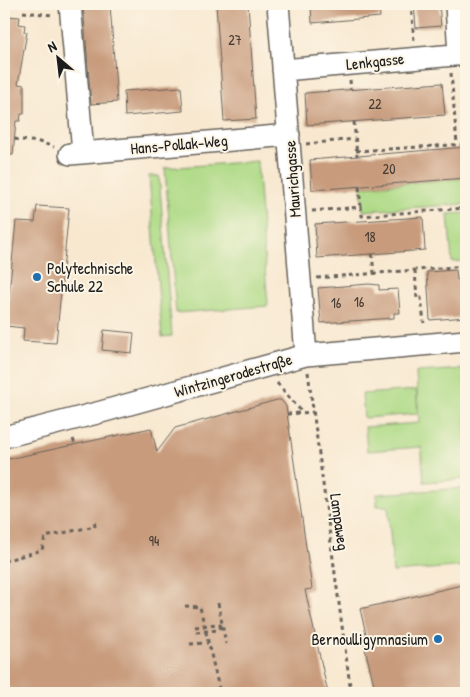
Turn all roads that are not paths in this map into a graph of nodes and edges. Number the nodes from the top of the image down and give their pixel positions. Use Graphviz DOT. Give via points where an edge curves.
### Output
graph roads {
  1 [pos="278,4"];
  2 [pos="456,4"];
  3 [pos="63,10"];
  4 [pos="459,59"];
  5 [pos="283,70"];
  6 [pos="298,139"];
  7 [pos="466,341"];
  8 [pos="306,354"];
  9 [pos="4,437"];
  1 -- 5 [label="street, Maurichgasse"];
  2 -- 4 [label="street"];
  3 -- 6 [label="street, Hans-Pollak-Weg" via="77,153"];
  4 -- 5 [label="street, Lenkgasse"];
  5 -- 6 [label="street, Maurichgasse"];
  6 -- 8 [label="street, Maurichgasse"];
  7 -- 8 [label="street, Wintzingerodestraße"];
  8 -- 9 [label="street, Wintzingerodestraße"];
}
